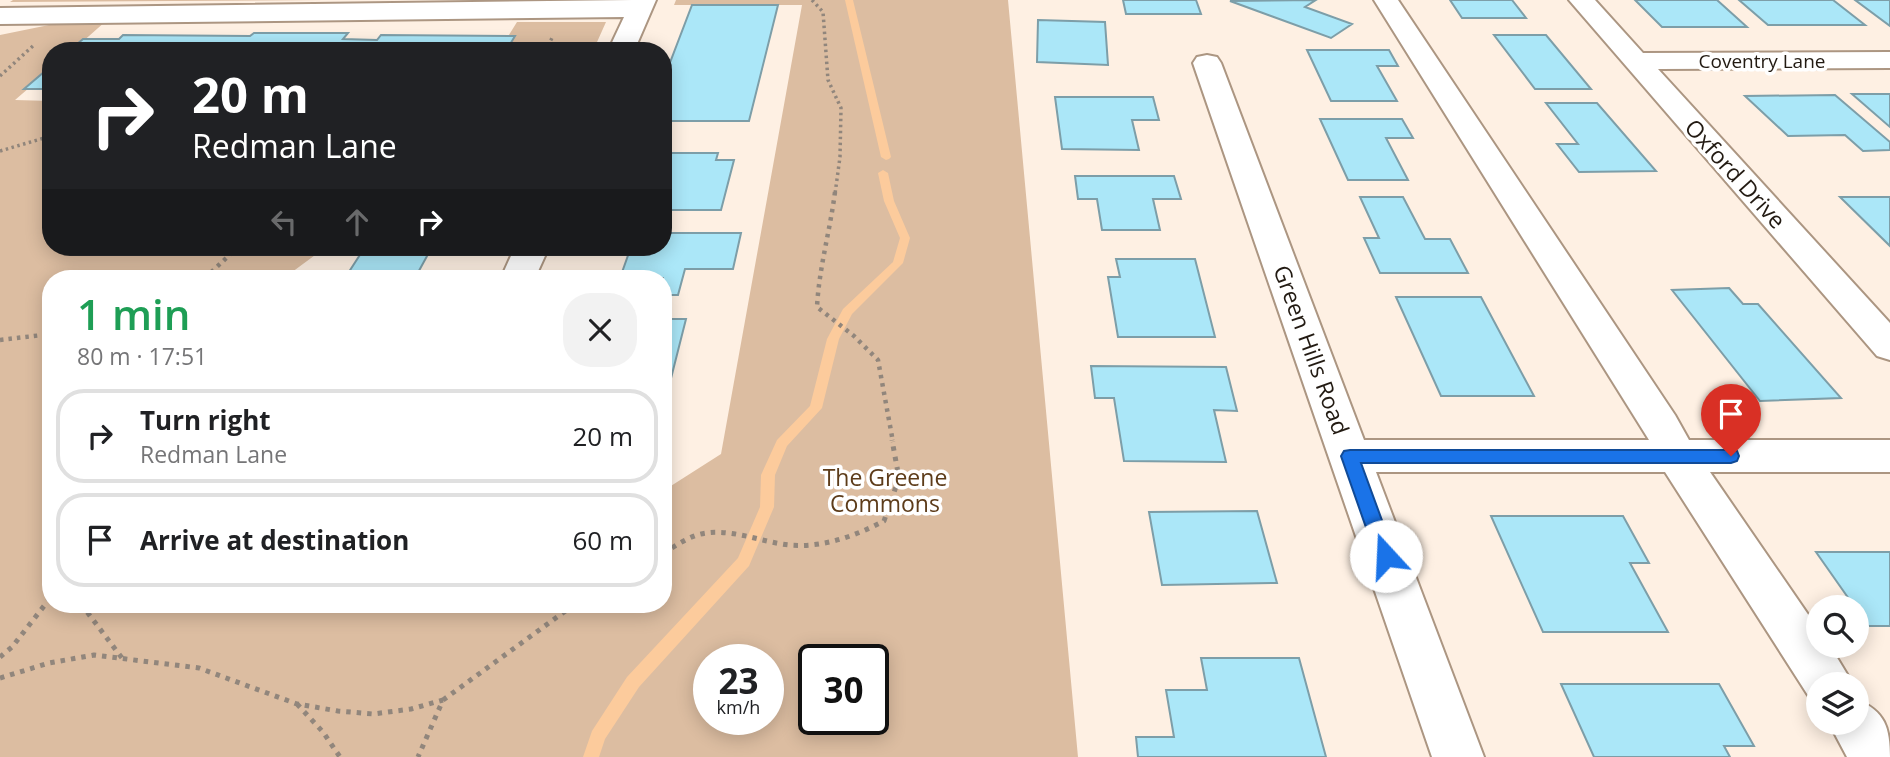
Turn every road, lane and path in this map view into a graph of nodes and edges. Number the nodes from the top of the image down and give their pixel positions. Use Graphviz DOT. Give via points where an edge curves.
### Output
graph roads {
  1 [pos="812,0"];
  2 [pos="1387,0"];
  3 [pos="1581,0"];
  4 [pos="336,5"];
  5 [pos="382,5"];
  6 [pos="642,5"];
  7 [pos="0,16"];
  8 [pos="625,42"];
  9 [pos="1890,60"];
  10 [pos="1634,61"];
  11 [pos="1207,63"];
  12 [pos="42,138"];
  13 [pos="0,151"];
  14 [pos="228,256"];
  15 [pos="214,270"];
  16 [pos="42,335"];
  17 [pos="0,340"];
  18 [pos="1890,346"];
  19 [pos="1350,456"];
  20 [pos="1677,456"];
  21 [pos="1890,456"];
  22 [pos="672,548"];
  23 [pos="42,609"];
  24 [pos="88,613"];
  25 [pos="563,613"];
  26 [pos="0,657"];
  27 [pos="121,659"];
  28 [pos="1820,672"];
  29 [pos="0,677"];
  30 [pos="443,700"];
  31 [pos="297,704"];
  32 [pos="1862,735"];
  33 [pos="340,757"];
  34 [pos="418,757"];
  35 [pos="1458,757"];
  36 [pos="1877,757"];
  1 -- 22 [label="path" via="823,12 828,80 841,108 840,157 817,307 878,360 899,478 884,521 859,535 791,546 701,534"];
  2 -- 20 [label="street"];
  3 -- 10 [label="street, Oxford Drive"];
  4 -- 5 [label="street"];
  4 -- 7 [label="street"];
  5 -- 6 [label="street"];
  6 -- 8 [label="street"];
  9 -- 10 [label="street, Coventry Lane"];
  10 -- 18 [label="street, Oxford Drive"];
  11 -- 19 [label="street, Green Hills Road"];
  12 -- 13 [label="path"];
  14 -- 15 [label="path"];
  16 -- 17 [label="path"];
  19 -- 20 [label="street"];
  19 -- 35 [label="street, Green Hills Road"];
  20 -- 21 [label="street"];
  20 -- 28 [label="street"];
  23 -- 26 [label="path"];
  24 -- 27 [label="path"];
  25 -- 30 [label="path"];
  27 -- 29 [label="path" via="83,657"];
  27 -- 31 [label="path" via="199,668"];
  30 -- 31 [label="path" via="373,714"];
  30 -- 34 [label="path"];
  31 -- 33 [label="path"];
  32 -- 36 [label="street"];
}
